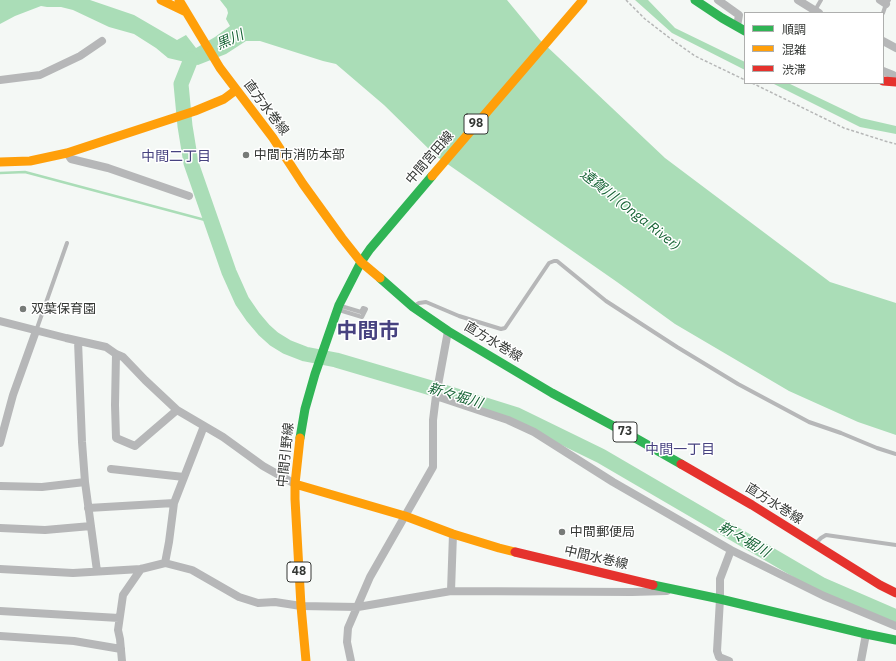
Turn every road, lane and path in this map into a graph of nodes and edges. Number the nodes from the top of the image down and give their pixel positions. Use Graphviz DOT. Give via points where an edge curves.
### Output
graph roads {
  1 [pos="161,0"];
  2 [pos="179,0"];
  3 [pos="583,0"];
  4 [pos="626,0"];
  5 [pos="695,0"];
  6 [pos="718,0"];
  7 [pos="798,0"];
  8 [pos="821,0"];
  9 [pos="885,1"];
  10 [pos="186,12"];
  11 [pos="815,12"];
  12 [pos="883,12"];
  13 [pos="736,26"];
  14 [pos="744,30"];
  15 [pos="102,41"];
  16 [pos="884,42"];
  17 [pos="896,48"];
  18 [pos="884,72"];
  19 [pos="895,78"];
  20 [pos="0,80"];
  21 [pos="744,80"];
  22 [pos="884,81"];
  23 [pos="754,84"];
  24 [pos="236,90"];
  25 [pos="896,144"];
  26 [pos="67,153"];
  27 [pos="0,162"];
  28 [pos="190,196"];
  29 [pos="67,243"];
  30 [pos="361,262"];
  31 [pos="338,307"];
  32 [pos="413,307"];
  33 [pos="0,321"];
  34 [pos="448,330"];
  35 [pos="36,331"];
  36 [pos="78,341"];
  37 [pos="116,354"];
  38 [pos="436,396"];
  39 [pos="177,410"];
  40 [pos="204,426"];
  41 [pos="0,443"];
  42 [pos="896,454"];
  43 [pos="111,470"];
  44 [pos="184,477"];
  45 [pos="85,482"];
  46 [pos="296,484"];
  47 [pos="0,486"];
  48 [pos="174,503"];
  49 [pos="88,508"];
  50 [pos="405,516"];
  51 [pos="91,526"];
  52 [pos="0,528"];
  53 [pos="453,534"];
  54 [pos="815,545"];
  55 [pos="896,545"];
  56 [pos="731,550"];
  57 [pos="165,563"];
  58 [pos="0,569"];
  59 [pos="141,569"];
  60 [pos="97,571"];
  61 [pos="451,591"];
  62 [pos="680,591"];
  63 [pos="896,593"];
  64 [pos="720,599"];
  65 [pos="301,606"];
  66 [pos="358,607"];
  67 [pos="0,611"];
  68 [pos="119,618"];
  69 [pos="896,626"];
  70 [pos="866,634"];
  71 [pos="0,636"];
  72 [pos="896,640"];
  73 [pos="121,649"];
  74 [pos="122,661"];
  75 [pos="306,661"];
  76 [pos="351,661"];
  77 [pos="729,661"];
  78 [pos="861,661"];
  1 -- 10 [label="main road"];
  2 -- 10 [label="main road, 直方水巻線 / 73"];
  3 -- 30 [label="main road, 中間宮田線 / 98"];
  4 -- 21 [label="path" via="645,19 696,56"];
  5 -- 13 [label="main road"];
  6 -- 13 [label="street" via="740,15"];
  7 -- 11 [label="street"];
  8 -- 11 [label="lane"];
  9 -- 12 [label="lane"];
  10 -- 24 [label="main road, 直方水巻線 / 73"];
  13 -- 14 [label="main road"];
  15 -- 20 [label="street" via="80,56 40,75"];
  16 -- 17 [label="street"];
  18 -- 19 [label="street"];
  19 -- 22 [label="main road"];
  23 -- 25 [label="path" via="844,128"];
  24 -- 26 [label="main road" via="224,99 195,111"];
  24 -- 30 [label="main road, 直方水巻線 / 73"];
  26 -- 27 [label="main road" via="30,161"];
  26 -- 28 [label="street" via="71,159 108,168"];
  29 -- 35 [label="lane"];
  30 -- 31 [label="main road, 中間引野線 / 48"];
  30 -- 32 [label="main road, 直方水巻線 / 73"];
  31 -- 31 [label="lane" via="361,312 363,308 366,309 362,318"];
  31 -- 46 [label="main road, 中間引野線 / 48" via="305,409 299,442"];
  32 -- 34 [label="main road, 直方水巻線 / 73"];
  32 -- 42 [label="lane" via="426,302 459,316 505,328 549,263 557,261 606,301 738,384 809,422"];
  33 -- 35 [label="street"];
  34 -- 38 [label="street"];
  34 -- 54 [label="main road, 直方水巻線 / 73" via="552,393 746,501"];
  35 -- 36 [label="street"];
  35 -- 41 [label="street" via="13,395"];
  36 -- 37 [label="street" via="106,347"];
  36 -- 45 [label="street"];
  37 -- 39 [label="street" via="123,357"];
  37 -- 39 [label="street" via="116,438 135,446"];
  38 -- 50 [label="street" via="432,420 433,467"];
  38 -- 56 [label="street" via="508,420 534,432"];
  39 -- 40 [label="street"];
  40 -- 44 [label="street"];
  40 -- 46 [label="street"];
  43 -- 44 [label="street"];
  44 -- 48 [label="street"];
  45 -- 47 [label="street" via="42,487"];
  45 -- 49 [label="street"];
  46 -- 50 [label="main road, 中間水巻線"];
  46 -- 65 [label="main road, 中間引野線 / 48"];
  48 -- 49 [label="street"];
  48 -- 57 [label="street"];
  49 -- 51 [label="street"];
  50 -- 53 [label="main road, 中間水巻線"];
  50 -- 66 [label="street" via="370,577"];
  51 -- 52 [label="street" via="45,530"];
  51 -- 60 [label="street"];
  53 -- 61 [label="street"];
  53 -- 62 [label="main road, 中間水巻線" via="499,548"];
  54 -- 55 [label="lane" via="826,534"];
  54 -- 63 [label="main road, 直方水巻線 / 73"];
  56 -- 64 [label="street" via="720,579"];
  56 -- 69 [label="street" via="824,596"];
  57 -- 59 [label="street"];
  57 -- 65 [label="street" via="192,570 239,597 258,603 275,602"];
  58 -- 60 [label="street" via="73,573"];
  59 -- 60 [label="street"];
  59 -- 68 [label="street" via="123,595"];
  61 -- 62 [label="street"];
  61 -- 66 [label="street"];
  62 -- 64 [label="main road, 中間水巻線"];
  64 -- 70 [label="main road, 中間水巻線"];
  64 -- 77 [label="street" via="717,651 719,657"];
  65 -- 66 [label="street"];
  65 -- 75 [label="main road, 中間引野線 / 48"];
  66 -- 76 [label="street" via="348,628 347,642"];
  67 -- 68 [label="street"];
  68 -- 73 [label="street"];
  70 -- 72 [label="main road, 中間水巻線"];
  70 -- 78 [label="street"];
  71 -- 73 [label="street" via="74,641"];
  73 -- 74 [label="street"];
}
